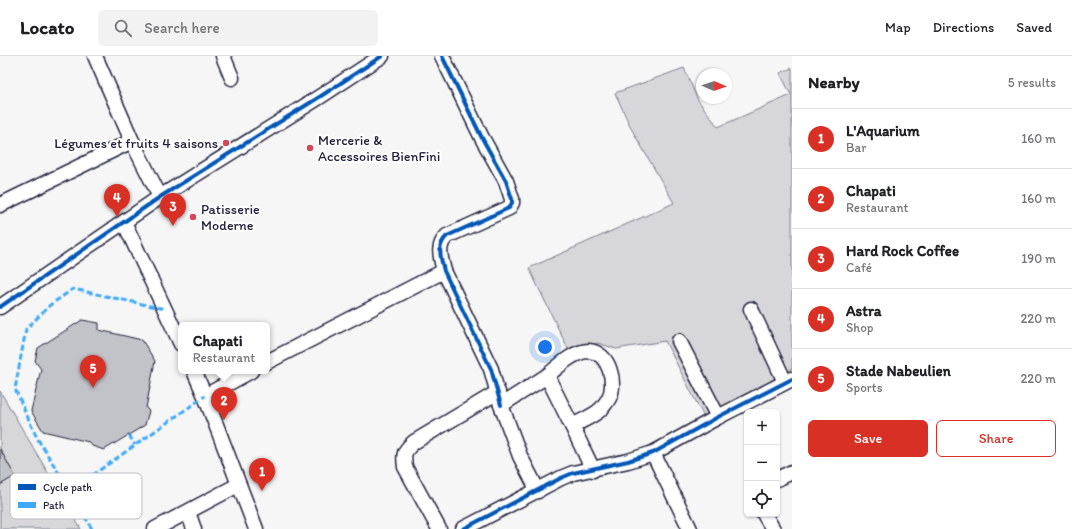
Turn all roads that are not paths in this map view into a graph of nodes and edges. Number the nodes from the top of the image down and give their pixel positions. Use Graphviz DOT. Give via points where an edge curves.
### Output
graph roads {
  1 [pos="95,56"];
  2 [pos="223,56"];
  3 [pos="442,56"];
  4 [pos="374,58"];
  5 [pos="232,78"];
  6 [pos="132,141"];
  7 [pos="160,197"];
  8 [pos="0,205"];
  9 [pos="124,222"];
  10 [pos="444,271"];
  11 [pos="0,307"];
  12 [pos="751,309"];
  13 [pos="178,338"];
  14 [pos="679,341"];
  15 [pos="270,360"];
  16 [pos="195,374"];
  17 [pos="245,374"];
  18 [pos="547,376"];
  19 [pos="789,381"];
  20 [pos="205,396"];
  21 [pos="499,399"];
  22 [pos="718,417"];
  23 [pos="572,426"];
  24 [pos="653,453"];
  25 [pos="593,470"];
  26 [pos="792,472"];
  27 [pos="780,478"];
  28 [pos="238,485"];
  29 [pos="538,491"];
  30 [pos="188,512"];
  31 [pos="766,517"];
  32 [pos="155,529"];
  33 [pos="194,529"];
  34 [pos="256,529"];
  35 [pos="439,529"];
  36 [pos="463,529"];
  37 [pos="690,529"];
  38 [pos="774,529"];
  1 -- 6 [label="street"];
  2 -- 5 [label="street"];
  3 -- 10 [label="street" via="506,181 512,199 509,208 442,240 440,254"];
  4 -- 7 [label="street"];
  6 -- 7 [label="street"];
  6 -- 8 [label="street"];
  7 -- 9 [label="street"];
  9 -- 11 [label="street"];
  9 -- 13 [label="street"];
  10 -- 15 [label="street"];
  10 -- 21 [label="street" via="491,369"];
  12 -- 19 [label="street"];
  14 -- 22 [label="street"];
  16 -- 20 [label="street"];
  17 -- 20 [label="street"];
  18 -- 21 [label="street"];
  18 -- 23 [label="street"];
  18 -- 23 [label="street" via="568,359 590,351 601,356 609,368 612,384 609,398 600,410"];
  19 -- 22 [label="street"];
  20 -- 28 [label="street"];
  21 -- 29 [label="street" via="520,456"];
  21 -- 35 [label="street" via="414,442 405,450 406,467"];
  22 -- 24 [label="street"];
  23 -- 25 [label="street"];
  24 -- 25 [label="street"];
  24 -- 37 [label="street"];
  25 -- 29 [label="street" via="567,476"];
  26 -- 27 [label="street"];
  28 -- 30 [label="street"];
  28 -- 34 [label="street"];
  29 -- 36 [label="street"];
  30 -- 32 [label="street"];
  30 -- 33 [label="street"];
  31 -- 38 [label="street"];
}
